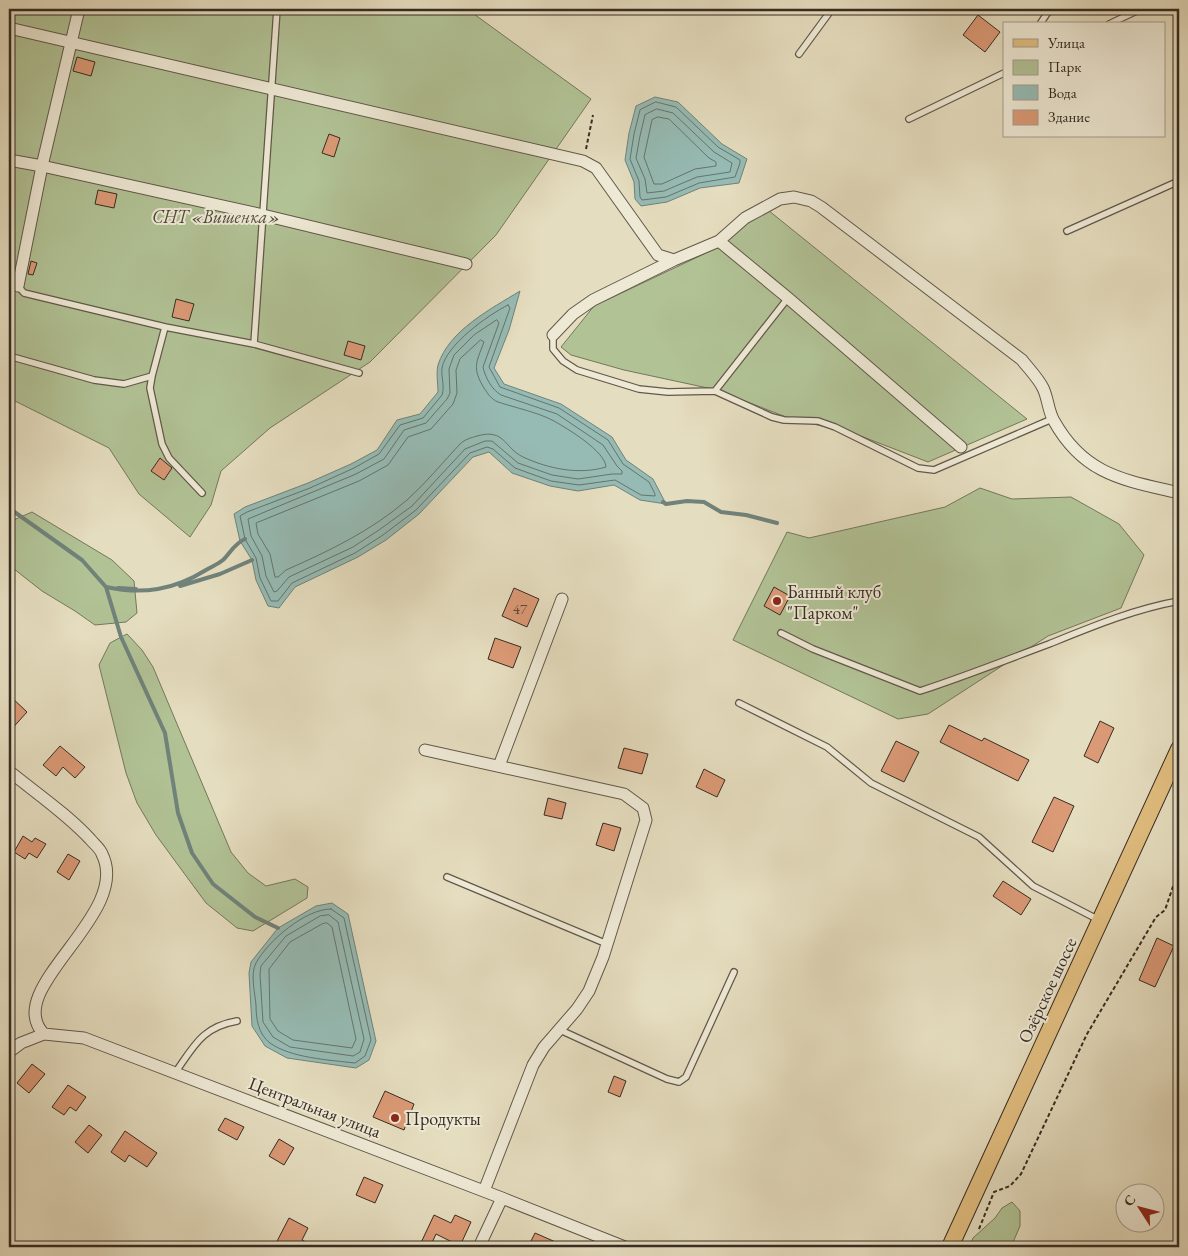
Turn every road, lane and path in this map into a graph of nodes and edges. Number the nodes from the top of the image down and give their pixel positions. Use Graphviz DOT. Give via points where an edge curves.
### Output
graph roads {
  1 [pos="79,9"];
  2 [pos="277,9"];
  3 [pos="832,9"];
  4 [pos="1050,9"];
  5 [pos="1141,9"];
  6 [pos="1041,22"];
  7 [pos="1113,22"];
  8 [pos="9,28"];
  9 [pos="71,44"];
  10 [pos="799,54"];
  11 [pos="1003,72"];
  12 [pos="272,88"];
  13 [pos="593,115"];
  14 [pos="909,119"];
  15 [pos="9,160"];
  16 [pos="583,161"];
  17 [pos="42,166"];
  18 [pos="1179,181"];
  19 [pos="262,215"];
  20 [pos="1067,231"];
  21 [pos="718,241"];
  22 [pos="674,260"];
  23 [pos="466,264"];
  24 [pos="18,286"];
  25 [pos="788,298"];
  26 [pos="165,327"];
  27 [pos="553,335"];
  28 [pos="254,344"];
  29 [pos="9,356"];
  30 [pos="359,373"];
  31 [pos="152,376"];
  32 [pos="715,390"];
  33 [pos="1052,419"];
  34 [pos="960,447"];
  35 [pos="202,493"];
  36 [pos="1179,493"];
  37 [pos="562,599"];
  38 [pos="1179,601"];
  39 [pos="781,633"];
  40 [pos="739,703"];
  41 [pos="1179,749"];
  42 [pos="425,750"];
  43 [pos="499,766"];
  44 [pos="9,771"];
  45 [pos="1179,870"];
  46 [pos="447,877"];
  47 [pos="1101,921"];
  48 [pos="607,944"];
  49 [pos="734,972"];
  50 [pos="237,1021"];
  51 [pos="558,1029"];
  52 [pos="44,1034"];
  53 [pos="9,1052"];
  54 [pos="175,1073"];
  55 [pos="484,1191"];
  56 [pos="502,1198"];
  57 [pos="978,1229"];
  58 [pos="479,1247"];
  59 [pos="625,1247"];
  60 [pos="950,1247"];
  1 -- 9 [label="street"];
  2 -- 12 [label="lane"];
  3 -- 10 [label="lane"];
  4 -- 6 [label="lane"];
  5 -- 7 [label="lane"];
  8 -- 9 [label="street"];
  9 -- 12 [label="street"];
  9 -- 17 [label="street"];
  11 -- 14 [label="lane"];
  12 -- 16 [label="street"];
  12 -- 19 [label="lane"];
  13 -- 16 [label="path"];
  15 -- 17 [label="street"];
  16 -- 22 [label="street" via="596,168 658,255"];
  17 -- 19 [label="street"];
  17 -- 24 [label="street"];
  18 -- 20 [label="lane"];
  19 -- 23 [label="street"];
  19 -- 28 [label="lane"];
  21 -- 22 [label="street"];
  21 -- 25 [label="street"];
  21 -- 33 [label="street" via="745,218 780,199 794,197 810,201 1022,360 1043,388"];
  22 -- 27 [label="street" via="593,300 573,314"];
  24 -- 26 [label="lane" via="24,293"];
  25 -- 32 [label="lane"];
  25 -- 34 [label="street"];
  26 -- 28 [label="lane"];
  26 -- 31 [label="lane"];
  27 -- 32 [label="lane" via="553,349 577,370 639,389 668,392"];
  28 -- 30 [label="lane"];
  29 -- 31 [label="lane" via="94,380 124,384"];
  31 -- 35 [label="lane" via="150,388 162,444 169,458"];
  32 -- 33 [label="lane" via="784,420 818,421 918,468 934,470"];
  33 -- 36 [label="street" via="1066,441 1103,472"];
  37 -- 43 [label="street"];
  38 -- 39 [label="lane" via="1105,622 920,691"];
  40 -- 47 [label="lane" via="827,747 871,783 979,837 1033,886"];
  41 -- 47 [label="main road, Озёрское шоссе"];
  42 -- 43 [label="street"];
  43 -- 48 [label="street" via="624,794 643,808 646,820"];
  44 -- 52 [label="street" via="80,828 102,852 108,867 100,904 38,994 34,1013"];
  45 -- 57 [label="path" via="1165,910 1156,917 1088,1034 1021,1174 1010,1186 994,1192"];
  46 -- 48 [label="lane"];
  47 -- 60 [label="main road, Озёрское шоссе"];
  48 -- 51 [label="street" via="589,992"];
  49 -- 51 [label="lane" via="686,1077 679,1082"];
  50 -- 54 [label="lane" via="214,1027 198,1040"];
  51 -- 55 [label="street" via="533,1065"];
  52 -- 53 [label="street" via="21,1043"];
  52 -- 54 [label="street, Центральная улица" via="84,1038"];
  54 -- 55 [label="street, Центральная улица"];
  55 -- 56 [label="street, Центральная улица"];
  56 -- 58 [label="street"];
  56 -- 59 [label="street, Центральная улица"];
}
